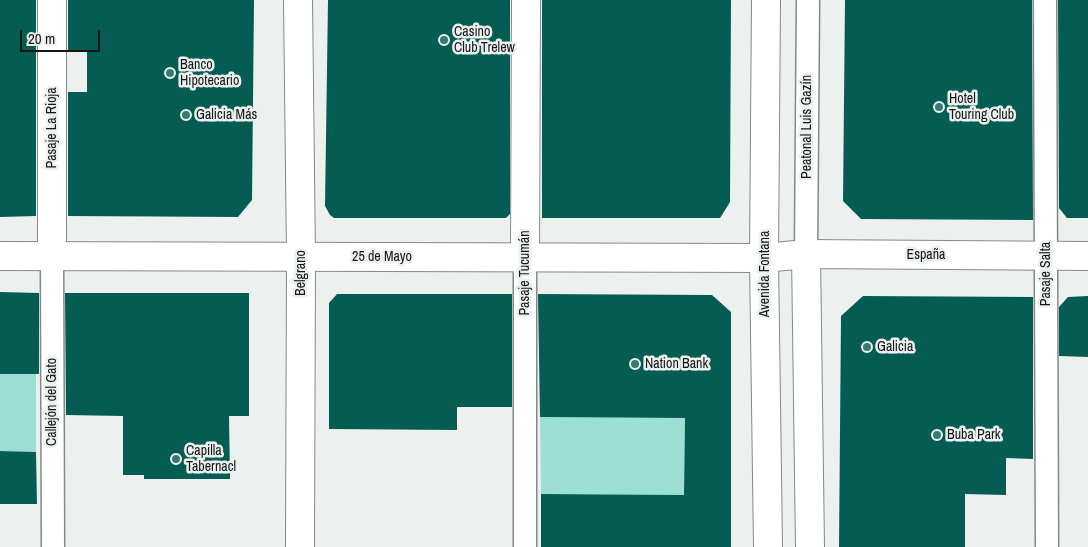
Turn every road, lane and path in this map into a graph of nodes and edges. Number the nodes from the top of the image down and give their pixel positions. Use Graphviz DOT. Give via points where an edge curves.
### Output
graph roads {
  1 [pos="52,0"];
  2 [pos="298,0"];
  3 [pos="526,0"];
  4 [pos="766,0"];
  5 [pos="808,0"];
  6 [pos="1045,0"];
  7 [pos="806,254"];
  8 [pos="1046,255"];
  9 [pos="0,256"];
  10 [pos="52,256"];
  11 [pos="1088,256"];
  12 [pos="301,257"];
  13 [pos="525,258"];
  14 [pos="764,258"];
  15 [pos="52,547"];
  16 [pos="300,547"];
  17 [pos="525,547"];
  18 [pos="768,547"];
  19 [pos="810,547"];
  20 [pos="1047,547"];
  1 -- 10 [label="street, Pasaje La Rioja"];
  2 -- 12 [label="street, Belgrano"];
  3 -- 13 [label="street, Pasaje Tucumán"];
  4 -- 14 [label="street, Avenida Fontana"];
  5 -- 7 [label="street, Peatonal Luis Gazín"];
  6 -- 8 [label="street, Pasaje Salta"];
  7 -- 8 [label="street, España"];
  7 -- 14 [label="street, España"];
  7 -- 19 [label="street"];
  8 -- 11 [label="street, España"];
  8 -- 20 [label="street, Pasaje Salta"];
  9 -- 10 [label="street, 25 de Mayo"];
  10 -- 12 [label="street, 25 de Mayo"];
  10 -- 15 [label="street, Callejón del Gato"];
  12 -- 13 [label="street, 25 de Mayo"];
  12 -- 16 [label="street, Belgrano"];
  13 -- 14 [label="street, 25 de Mayo"];
  13 -- 17 [label="street, Pasaje Tucumán"];
  14 -- 18 [label="street, Avenida Fontana"];
}
